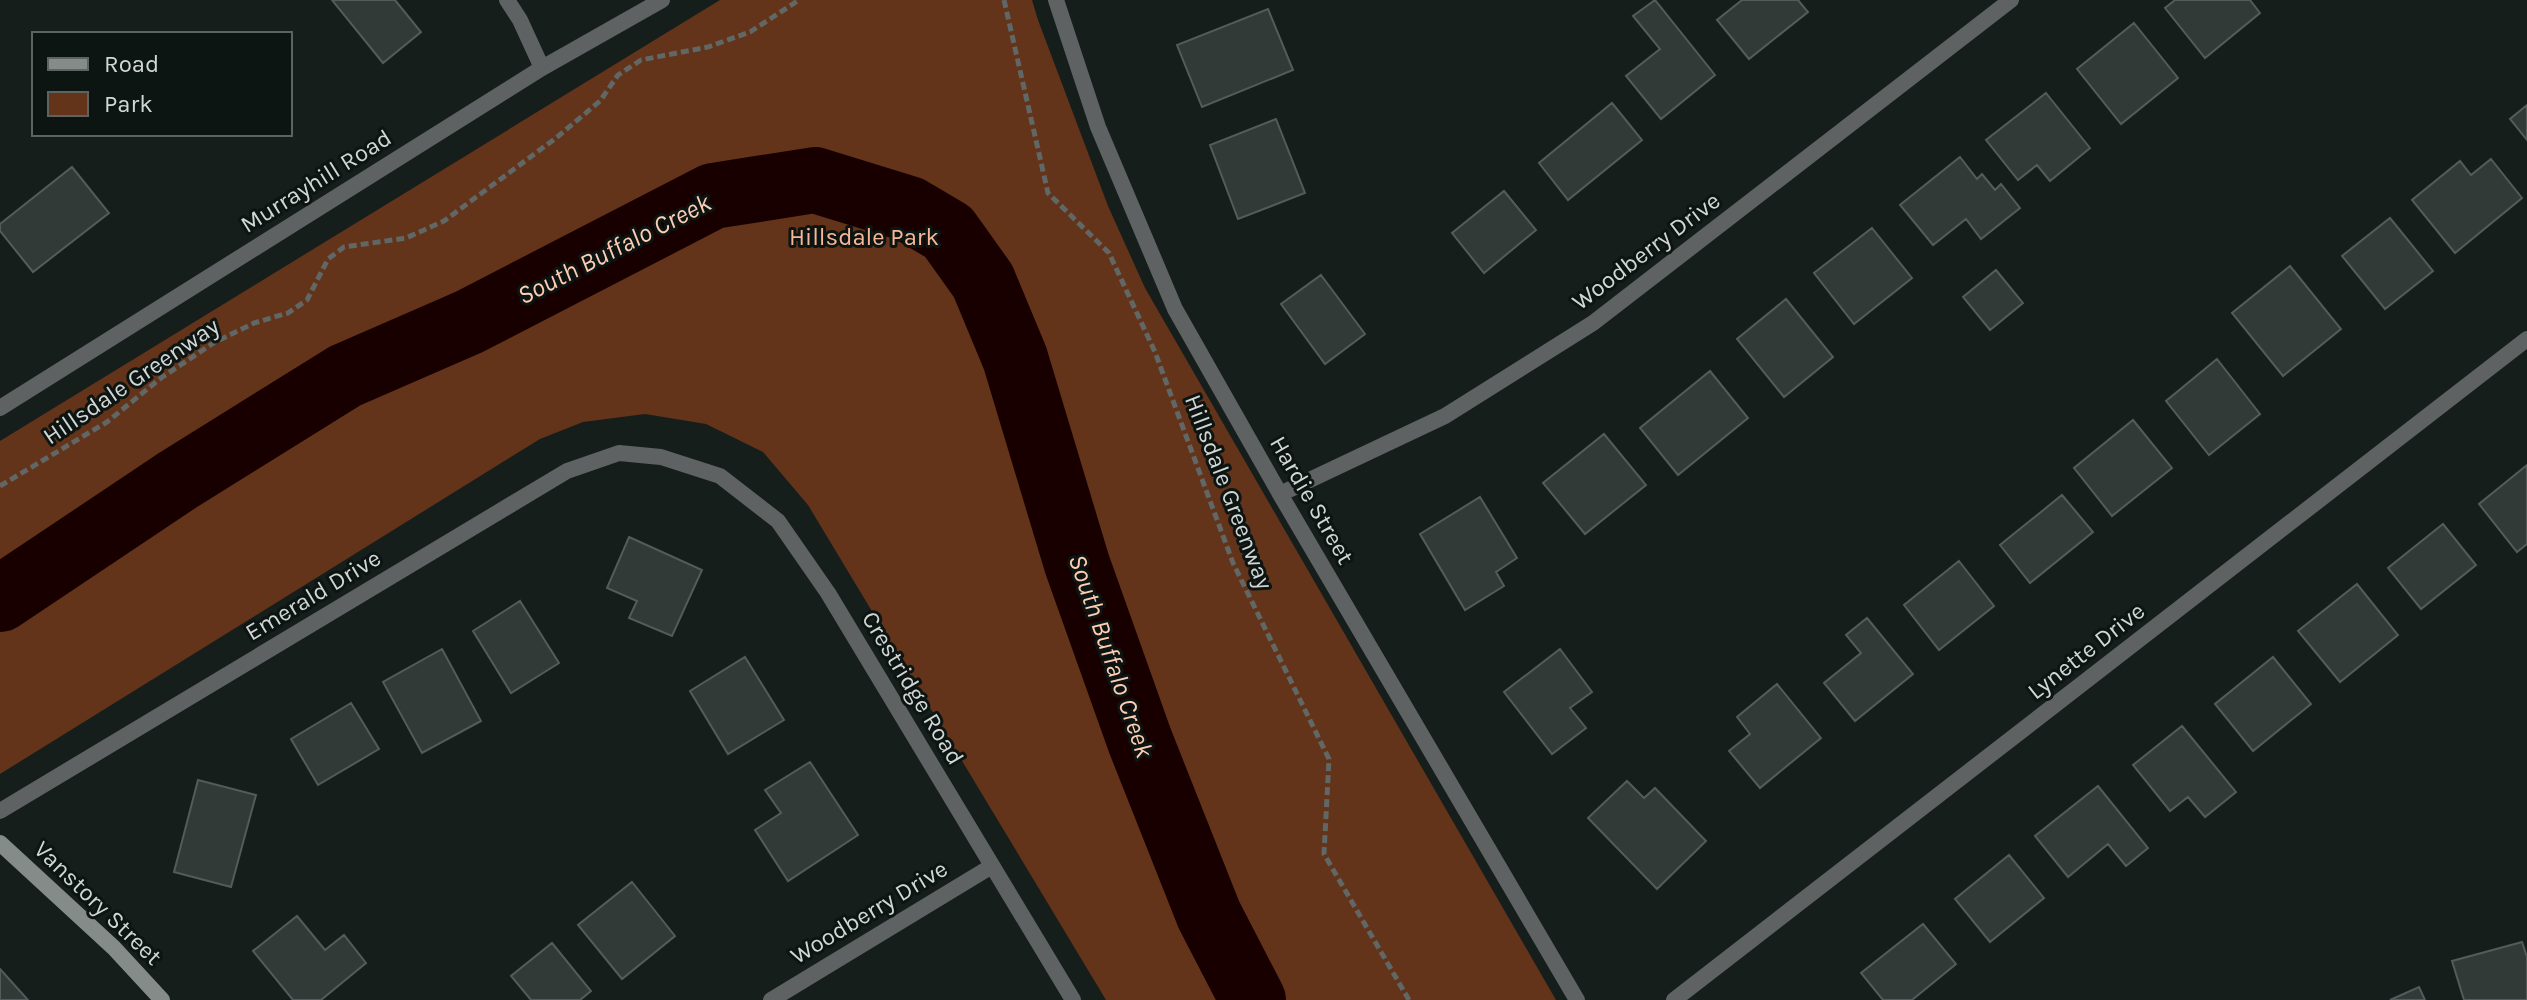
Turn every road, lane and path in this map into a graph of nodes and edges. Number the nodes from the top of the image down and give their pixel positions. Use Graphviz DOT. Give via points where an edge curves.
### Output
graph roads {
  1 [pos="507,0"];
  2 [pos="662,0"];
  3 [pos="799,0"];
  4 [pos="1004,0"];
  5 [pos="1056,0"];
  6 [pos="2011,0"];
  7 [pos="542,68"];
  8 [pos="2527,339"];
  9 [pos="0,408"];
  10 [pos="661,457"];
  11 [pos="0,486"];
  12 [pos="1280,494"];
  13 [pos="0,811"];
  14 [pos="0,843"];
  15 [pos="992,866"];
  16 [pos="162,1000"];
  17 [pos="771,1000"];
  18 [pos="1073,1000"];
  19 [pos="1409,1000"];
  20 [pos="1577,1000"];
  21 [pos="1674,1000"];
  1 -- 7 [label="street"];
  2 -- 7 [label="street, Murrayhill Road"];
  3 -- 11 [label="path, Hillsdale Greenway" via="750,32 708,47 641,60 618,75 600,101 556,138 444,221 406,238 344,247 328,259 307,300 215,342 107,422"];
  4 -- 19 [label="path, Hillsdale Greenway" via="1048,193 1109,253 1155,352 1233,563 1329,759 1324,854"];
  5 -- 12 [label="street, Hardie Street" via="1098,127 1175,309"];
  6 -- 12 [label="street, Woodberry Drive" via="1593,323 1445,416"];
  7 -- 9 [label="street, Murrayhill Road"];
  8 -- 21 [label="street, Lynette Drive"];
  10 -- 13 [label="street, Emerald Drive" via="619,453 567,471"];
  10 -- 15 [label="street, Crestridge Road" via="720,476 778,521 828,593"];
  12 -- 20 [label="street, Hardie Street"];
  14 -- 16 [label="street, Vanstory Street"];
  15 -- 17 [label="street, Woodberry Drive"];
  15 -- 18 [label="street, Crestridge Road"];
}
